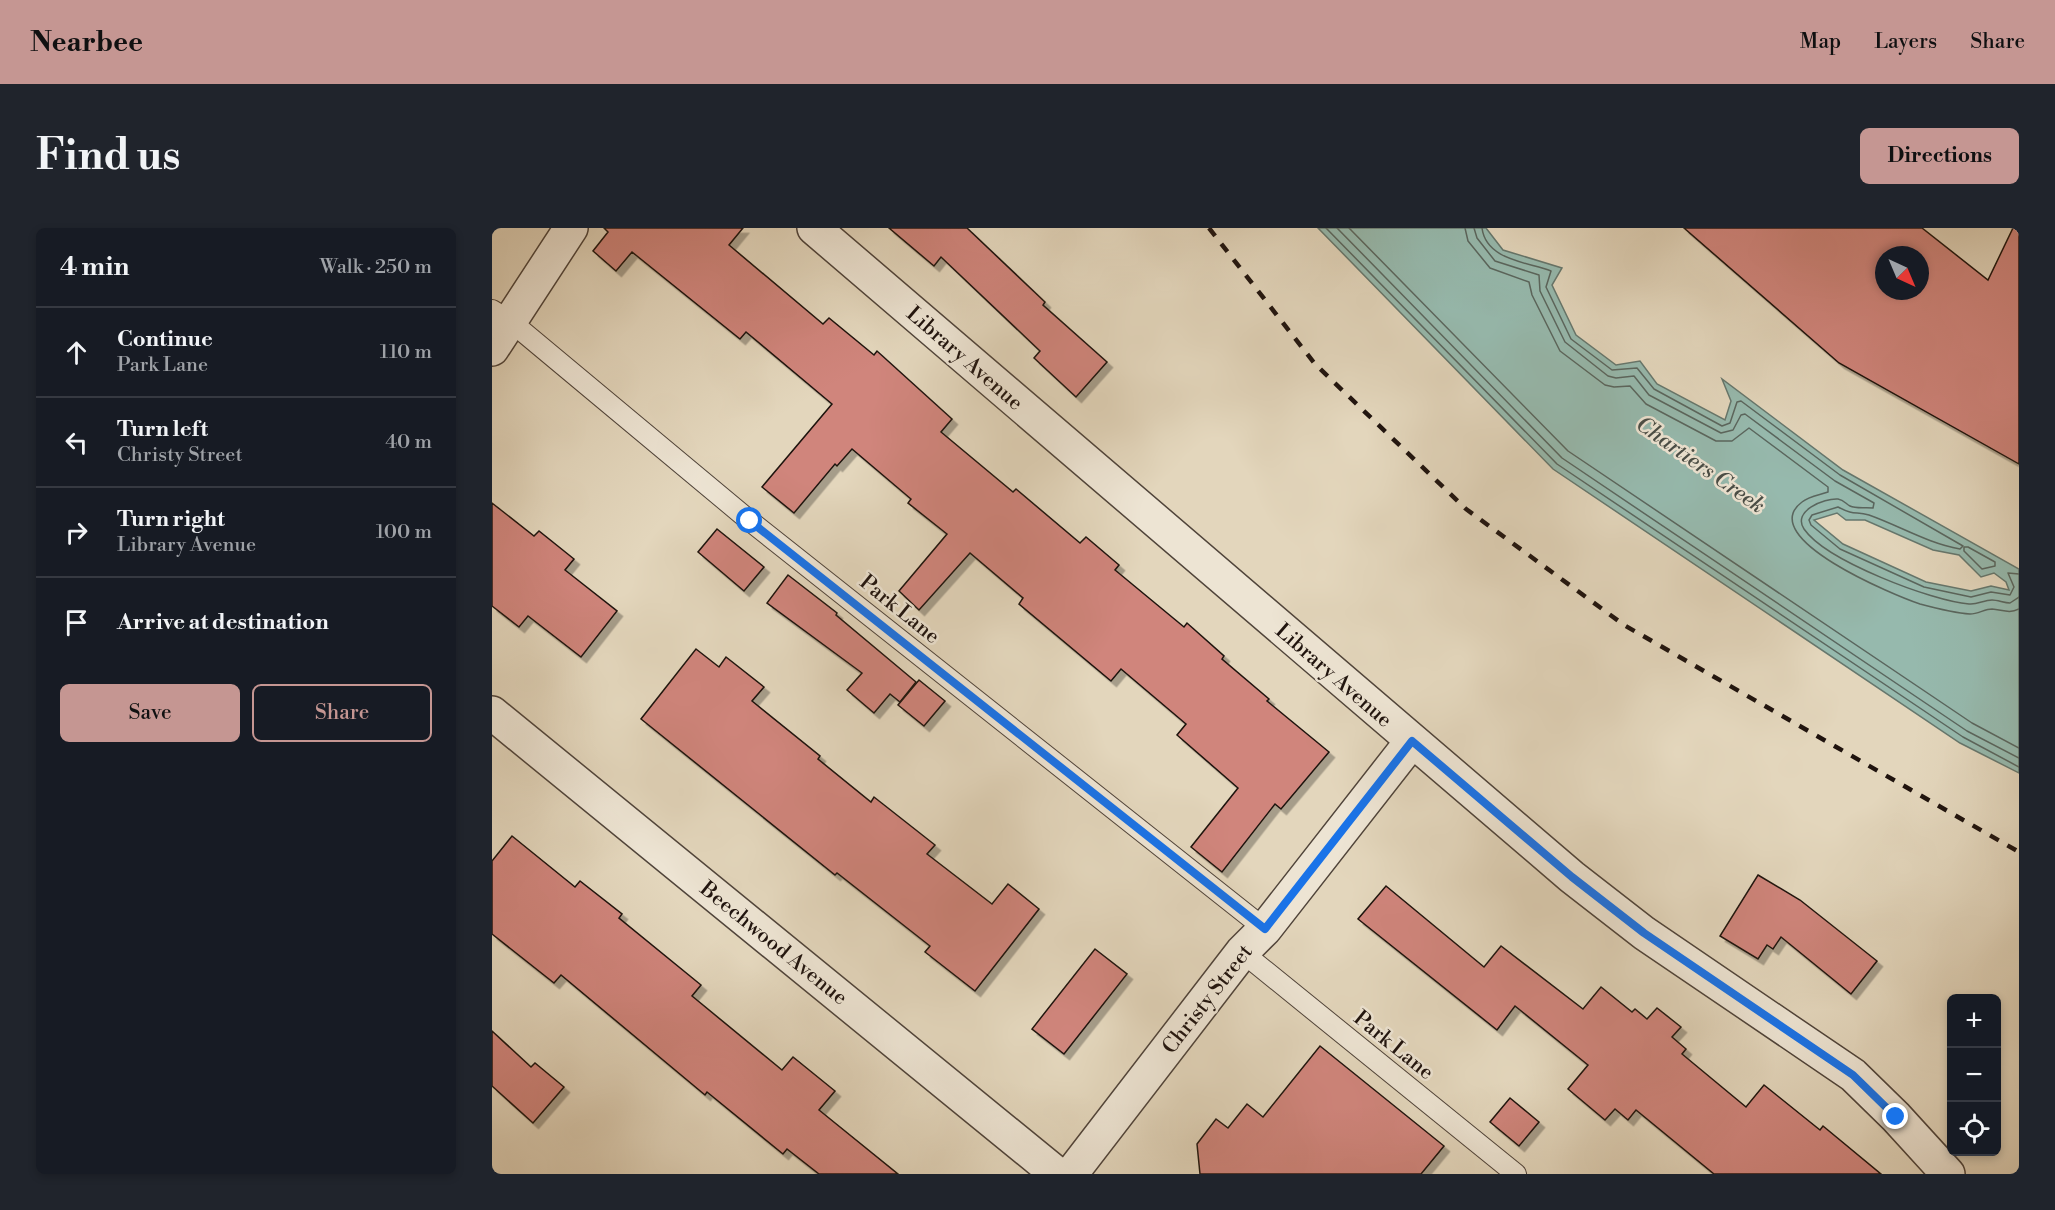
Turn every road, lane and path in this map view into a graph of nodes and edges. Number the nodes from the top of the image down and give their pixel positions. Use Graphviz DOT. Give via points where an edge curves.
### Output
graph roads {
  1 [pos="571,228"];
  2 [pos="814,228"];
  3 [pos="501,315"];
  4 [pos="492,349"];
  5 [pos="492,713"];
  6 [pos="1412,741"];
  7 [pos="1265,929"];
  8 [pos="1242,952"];
  9 [pos="1057,1174"];
  10 [pos="1071,1174"];
  11 [pos="1516,1174"];
  12 [pos="1948,1174"];
  1 -- 3 [label="street"];
  2 -- 6 [label="street, Library Avenue"];
  3 -- 4 [label="street"];
  3 -- 7 [label="lane, Park Lane" via="750,521"];
  5 -- 9 [label="street, Beechwood Avenue"];
  6 -- 7 [label="street, Christy Street"];
  6 -- 12 [label="street, Library Avenue" via="1644,933 1853,1075"];
  7 -- 8 [label="street, Christy Street"];
  8 -- 10 [label="street, Christy Street"];
  8 -- 11 [label="lane, Park Lane"];
}
